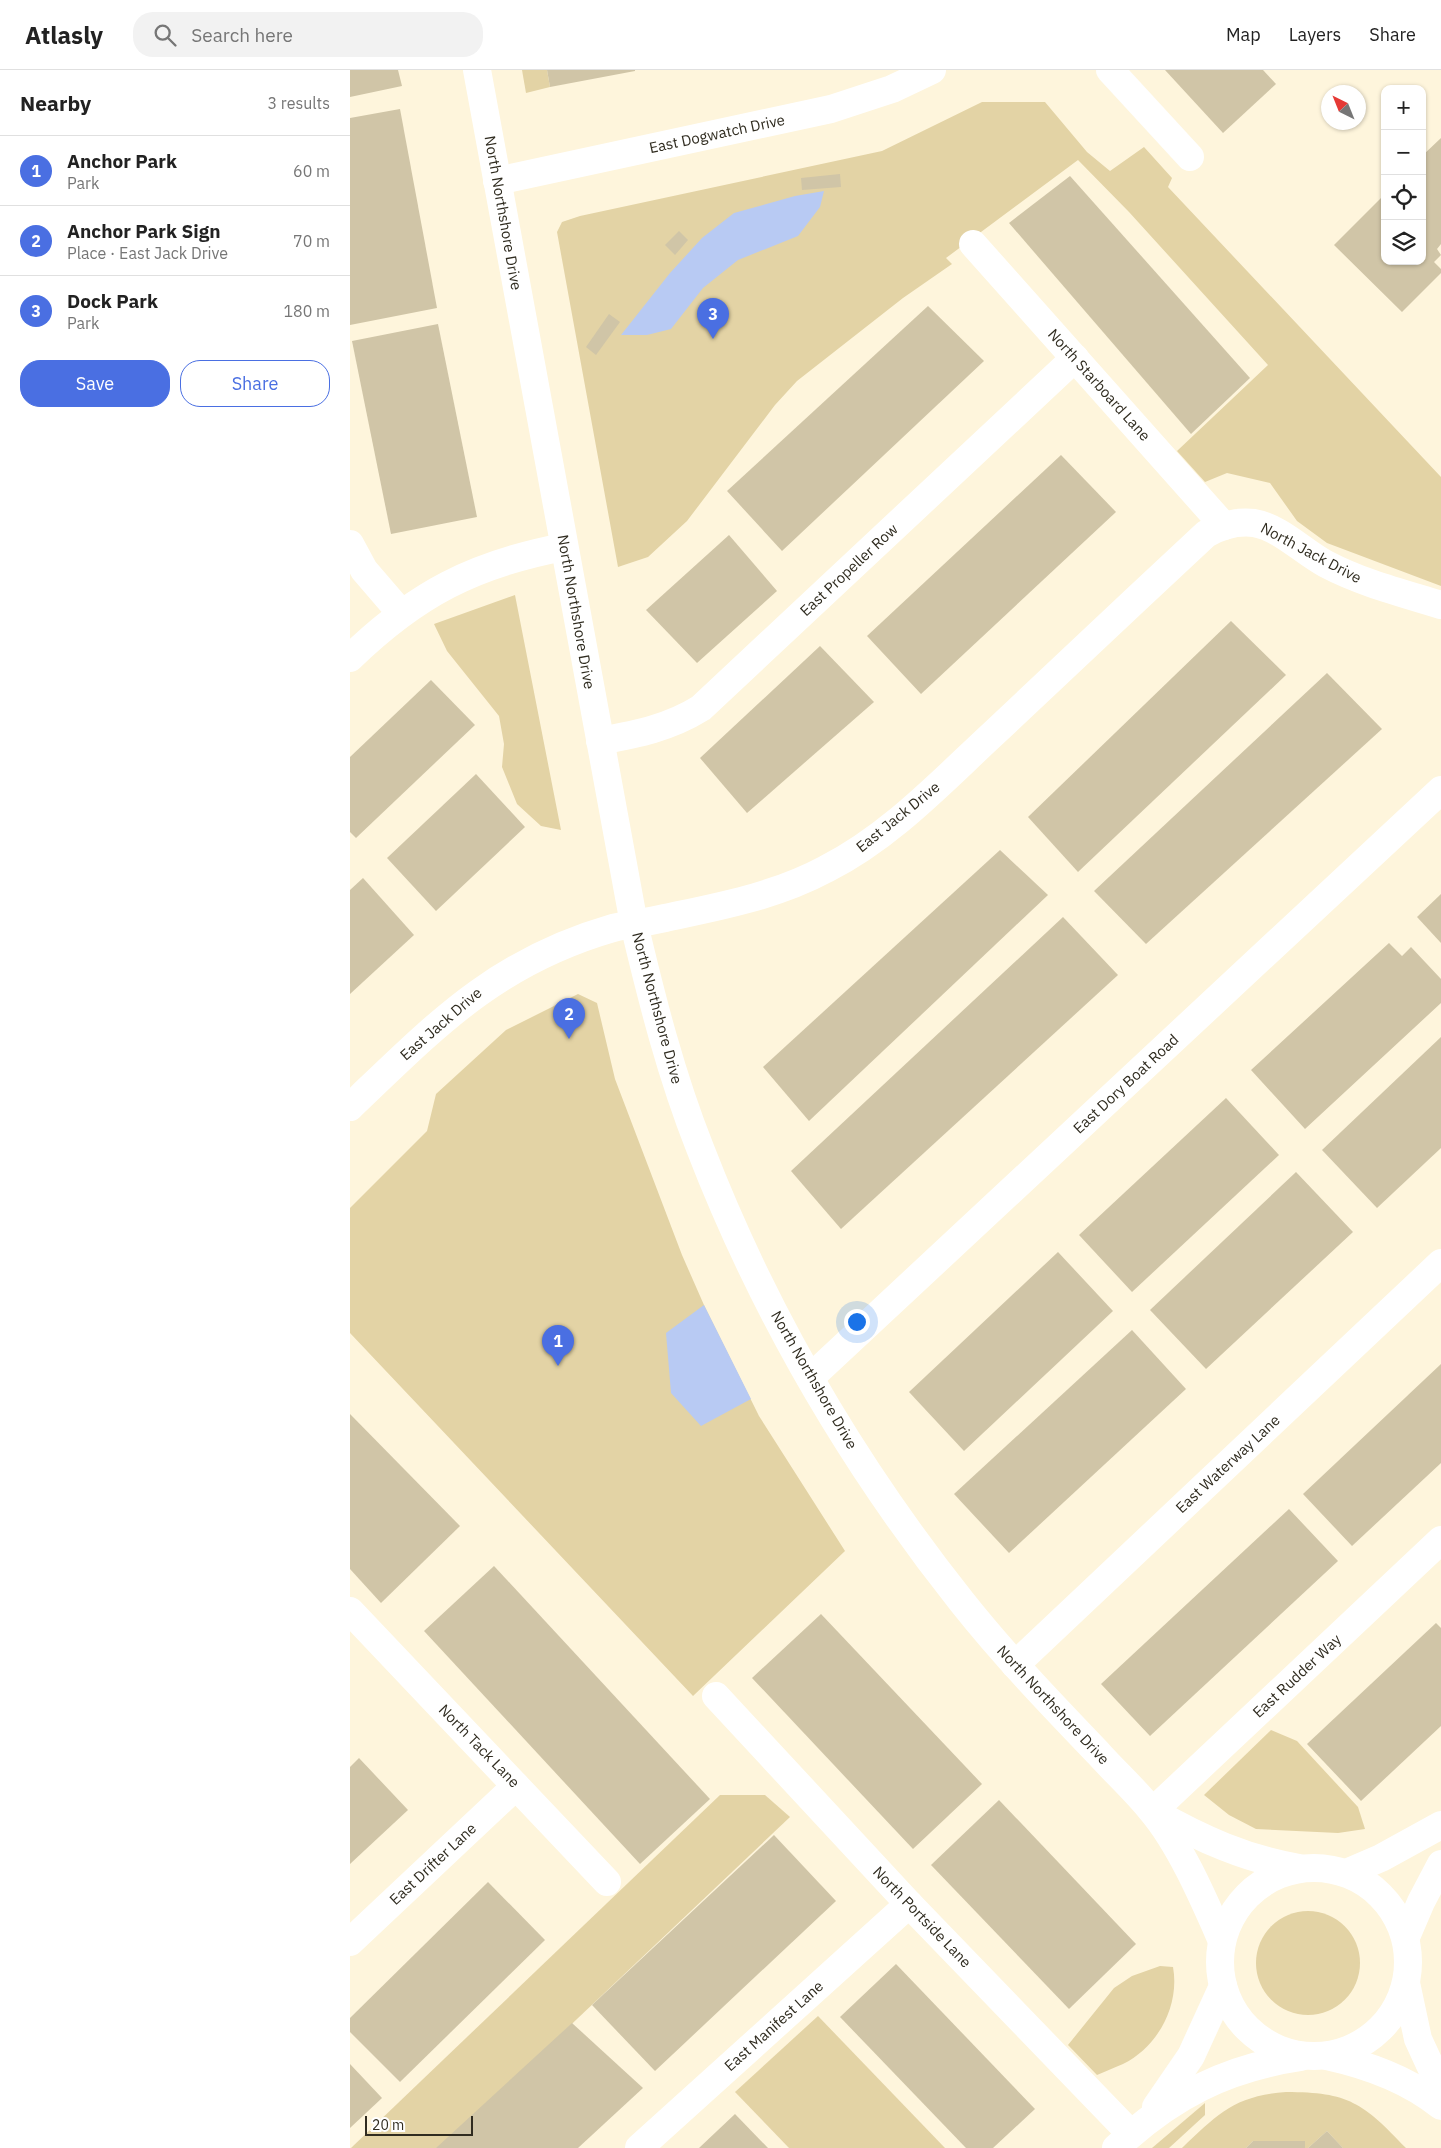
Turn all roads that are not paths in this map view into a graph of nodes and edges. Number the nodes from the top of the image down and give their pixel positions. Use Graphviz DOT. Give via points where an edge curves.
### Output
graph roads {
  1 [pos="477,70"];
  2 [pos="932,70"];
  3 [pos="1110,70"];
  4 [pos="1190,157"];
  5 [pos="497,181"];
  6 [pos="973,244"];
  7 [pos="1075,358"];
  8 [pos="1231,524"];
  9 [pos="350,544"];
  10 [pos="564,547"];
  11 [pos="1441,605"];
  12 [pos="400,613"];
  13 [pos="350,658"];
  14 [pos="600,741"];
  15 [pos="1441,790"];
  16 [pos="634,924"];
  17 [pos="350,1107"];
  18 [pos="1441,1264"];
  19 [pos="810,1378"];
  20 [pos="1441,1540"];
  21 [pos="350,1611"];
  22 [pos="1015,1665"];
  23 [pos="716,1696"];
  24 [pos="516,1786"];
  25 [pos="1153,1811"];
  26 [pos="1441,1825"];
  27 [pos="1441,1864"];
  28 [pos="1301,1868"];
  29 [pos="1346,1873"];
  30 [pos="607,1882"];
  31 [pos="909,1904"];
  32 [pos="1406,1937"];
  33 [pos="1222,1941"];
  34 [pos="350,1942"];
  35 [pos="1406,1983"];
  36 [pos="1223,1986"];
  37 [pos="1316,2056"];
  38 [pos="1441,2090"];
  39 [pos="1441,2106"];
  40 [pos="1131,2134"];
  41 [pos="639,2148"];
  1 -- 5 [label="street, North Northshore Drive"];
  2 -- 5 [label="street, East Dogwatch Drive" via="892,89 831,109"];
  3 -- 4 [label="street"];
  5 -- 10 [label="street, North Northshore Drive"];
  6 -- 7 [label="street, North Starboard Lane"];
  7 -- 8 [label="street, North Starboard Lane"];
  7 -- 14 [label="street, East Propeller Row" via="701,708 652,731"];
  8 -- 11 [label="street, North Jack Drive" via="1268,527 1326,564 1358,579"];
  8 -- 16 [label="street, East Jack Drive" via="1206,534 916,805 858,851 813,876 765,895"];
  9 -- 12 [label="street" via="364,570"];
  10 -- 12 [label="street" via="519,556 466,575"];
  10 -- 14 [label="street, North Northshore Drive"];
  12 -- 13 [label="street"];
  14 -- 16 [label="street, North Northshore Drive"];
  15 -- 19 [label="street, East Dory Boat Road"];
  16 -- 17 [label="street, East Jack Drive" via="572,941 529,960 489,984 428,1032"];
  16 -- 19 [label="street, North Northshore Drive" via="664,1042 700,1148 764,1291"];
  18 -- 22 [label="street, East Waterway Lane"];
  19 -- 22 [label="street, North Northshore Drive" via="883,1496 963,1604"];
  20 -- 25 [label="street, East Rudder Way"];
  21 -- 24 [label="street, North Tack Lane"];
  22 -- 25 [label="street, North Northshore Drive"];
  23 -- 31 [label="street, North Portside Lane"];
  24 -- 30 [label="street, North Tack Lane"];
  24 -- 34 [label="street, East Drifter Lane"];
  25 -- 28 [label="street" via="1214,1844 1242,1855"];
  25 -- 33 [label="street" via="1190,1873"];
  26 -- 29 [label="street"];
  27 -- 32 [label="street"];
  28 -- 29 [label="street" via="1324,1868"];
  28 -- 33 [label="street" via="1279,1874 1260,1885 1238,1907"];
  29 -- 32 [label="street" via="1367,1883 1384,1898 1398,1916"];
  31 -- 40 [label="street, North Portside Lane"];
  31 -- 41 [label="street, East Manifest Lane"];
  32 -- 35 [label="street" via="1409,1960"];
  33 -- 36 [label="street" via="1220,1964"];
  35 -- 37 [label="street" via="1399,2004 1386,2023 1369,2038 1349,2050"];
  35 -- 38 [label="street" via="1418,2039"];
  36 -- 37 [label="street" via="1231,2008 1262,2041 1282,2051"];
  36 -- 40 [label="street" via="1191,2056 1170,2090"];
  37 -- 39 [label="street" via="1382,2072 1412,2086"];
  37 -- 40 [label="street" via="1256,2065 1219,2078 1185,2094"];
}
